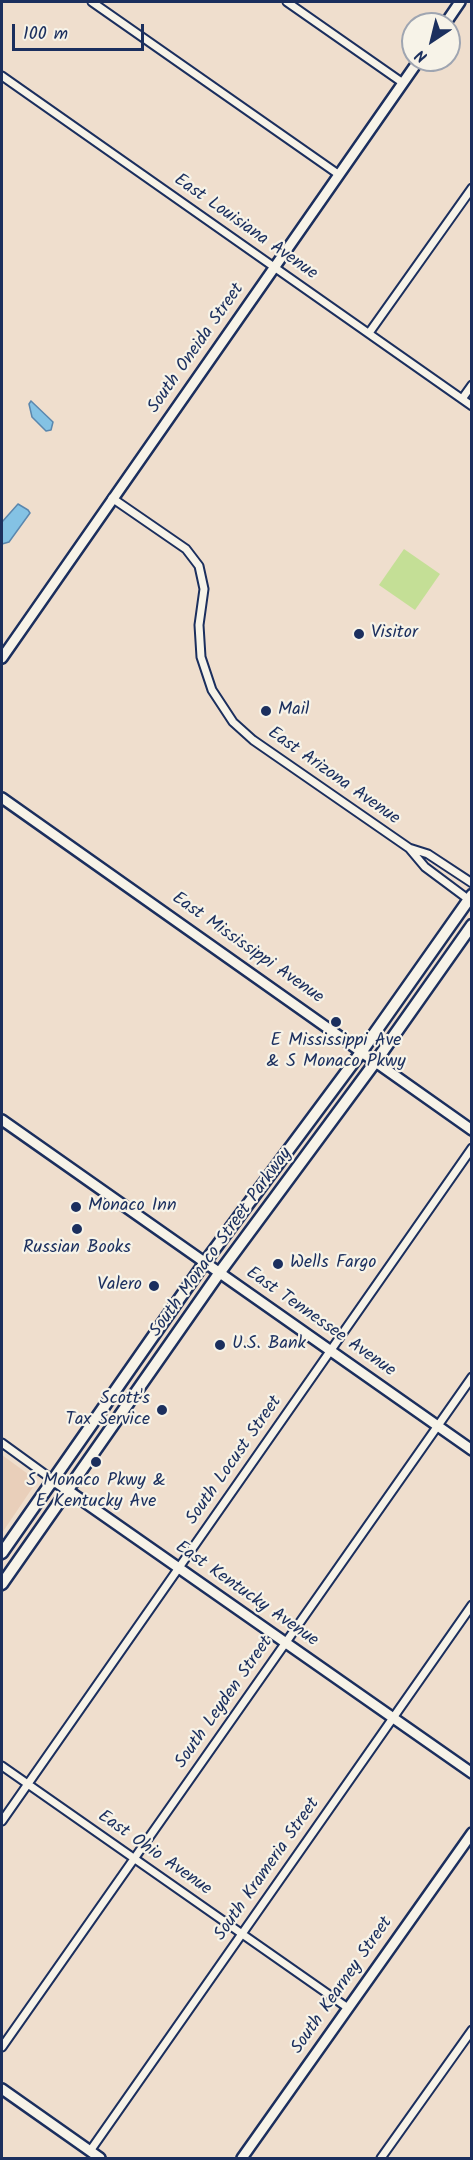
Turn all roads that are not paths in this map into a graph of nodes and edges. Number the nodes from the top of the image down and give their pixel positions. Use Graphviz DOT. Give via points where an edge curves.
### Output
graph roads {
  1 [pos="92,2"];
  2 [pos="287,2"];
  3 [pos="411,72"];
  4 [pos="2,76"];
  5 [pos="403,83"];
  6 [pos="338,174"];
  7 [pos="471,188"];
  8 [pos="274,267"];
  9 [pos="369,333"];
  10 [pos="471,385"];
  11 [pos="462,399"];
  12 [pos="471,406"];
  13 [pos="112,498"];
  14 [pos="2,658"];
  15 [pos="2,798"];
  16 [pos="409,848"];
  17 [pos="471,883"];
  18 [pos="470,899"];
  19 [pos="471,925"];
  20 [pos="362,1051"];
  21 [pos="376,1061"];
  22 [pos="2,1120"];
  23 [pos="471,1130"];
  24 [pos="471,1148"];
  25 [pos="205,1262"];
  26 [pos="220,1272"];
  27 [pos="330,1351"];
  28 [pos="471,1377"];
  29 [pos="437,1426"];
  30 [pos="2,1443"];
  31 [pos="471,1450"];
  32 [pos="53,1480"];
  33 [pos="67,1490"];
  34 [pos="2,1553"];
  35 [pos="178,1568"];
  36 [pos="2,1584"];
  37 [pos="471,1605"];
  38 [pos="286,1643"];
  39 [pos="393,1717"];
  40 [pos="2,1766"];
  41 [pos="471,1773"];
  42 [pos="27,1784"];
  43 [pos="2,1821"];
  44 [pos="471,1833"];
  45 [pos="134,1858"];
  46 [pos="242,1934"];
  47 [pos="348,2008"];
  48 [pos="471,2030"];
  49 [pos="2,2047"];
  50 [pos="2,2089"];
  51 [pos="90,2151"];
  52 [pos="100,2158"];
  53 [pos="242,2158"];
  54 [pos="381,2158"];
  1 -- 6 [label="street"];
  2 -- 5 [label="street"];
  3 -- 5 [label="street, South Oneida Street"];
  4 -- 8 [label="street, East Louisiana Avenue"];
  5 -- 6 [label="street, South Oneida Street"];
  6 -- 8 [label="street, South Oneida Street"];
  7 -- 9 [label="street"];
  8 -- 9 [label="street, East Louisiana Avenue"];
  8 -- 13 [label="street, South Oneida Street"];
  9 -- 11 [label="street, East Louisiana Avenue"];
  10 -- 11 [label="street"];
  11 -- 12 [label="street, East Louisiana Avenue"];
  13 -- 14 [label="street, South Oneida Street"];
  13 -- 16 [label="street, East Arizona Avenue" via="187,550 199,566 204,587 199,626 201,657 212,690 233,722"];
  15 -- 20 [label="street, East Mississippi Avenue"];
  16 -- 17 [label="street, East Arizona Avenue" via="428,854"];
  16 -- 18 [label="street, East Arizona Avenue" via="425,867"];
  18 -- 20 [label="main road, South Monaco Street Parkway"];
  19 -- 21 [label="main road, South Monaco Street Parkway"];
  20 -- 21 [label="street, East Mississippi Avenue"];
  20 -- 25 [label="main road, South Monaco Street Parkway"];
  21 -- 23 [label="street, East Mississippi Avenue"];
  21 -- 26 [label="main road, South Monaco Street Parkway"];
  22 -- 25 [label="street, East Tennessee Avenue"];
  24 -- 27 [label="street, South Locust Street"];
  25 -- 26 [label="street, East Tennessee Avenue"];
  25 -- 32 [label="main road, South Monaco Street Parkway"];
  26 -- 27 [label="street, East Tennessee Avenue"];
  26 -- 33 [label="main road, South Monaco Street Parkway"];
  27 -- 29 [label="street, East Tennessee Avenue"];
  27 -- 35 [label="street, South Locust Street"];
  28 -- 29 [label="street, South Leyden Street"];
  29 -- 31 [label="street, East Tennessee Avenue"];
  29 -- 38 [label="street, South Leyden Street"];
  30 -- 32 [label="street, East Kentucky Avenue"];
  32 -- 33 [label="street, East Kentucky Avenue"];
  32 -- 34 [label="main road, South Monaco Street Parkway"];
  33 -- 35 [label="street, East Kentucky Avenue"];
  33 -- 36 [label="main road, South Monaco Street Parkway"];
  35 -- 38 [label="street, East Kentucky Avenue"];
  35 -- 42 [label="street, South Locust Street"];
  37 -- 39 [label="street, South Krameria Street"];
  38 -- 39 [label="street, East Kentucky Avenue"];
  38 -- 45 [label="street, South Leyden Street"];
  39 -- 41 [label="street, East Kentucky Avenue"];
  39 -- 46 [label="street, South Krameria Street"];
  40 -- 42 [label="street, East Ohio Avenue"];
  42 -- 43 [label="street, South Locust Street"];
  42 -- 45 [label="street, East Ohio Avenue"];
  44 -- 47 [label="street, South Kearney Street"];
  45 -- 46 [label="street, East Ohio Avenue"];
  45 -- 49 [label="street, South Leyden Street"];
  46 -- 47 [label="street, East Ohio Avenue"];
  46 -- 51 [label="street, South Krameria Street"];
  47 -- 53 [label="street, South Kearney Street"];
  48 -- 54 [label="street"];
  50 -- 51 [label="street"];
  51 -- 52 [label="street"];
}
